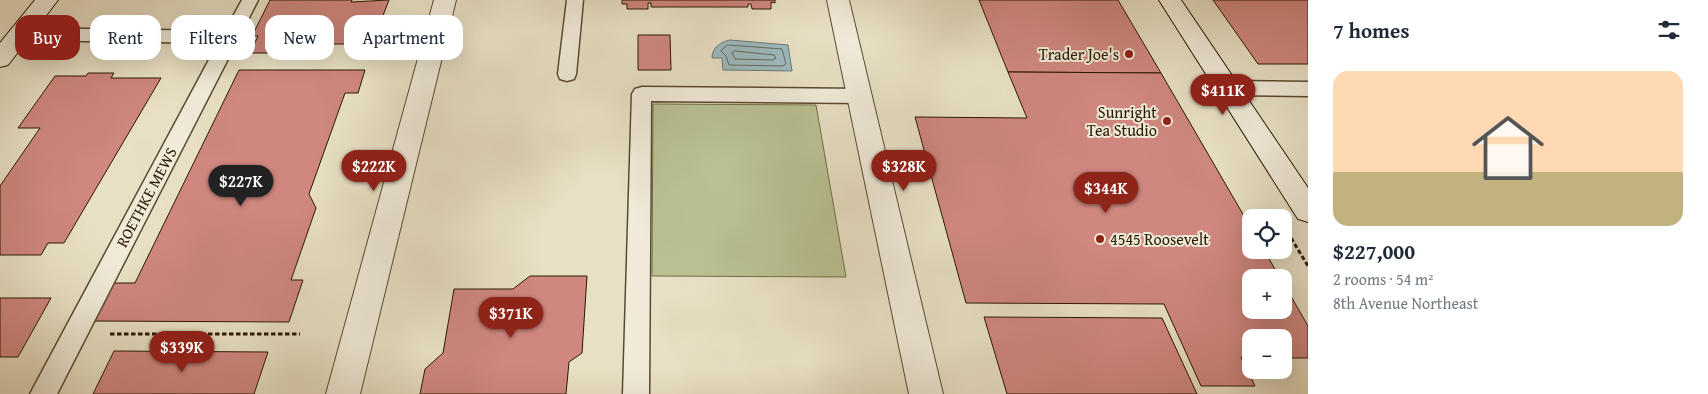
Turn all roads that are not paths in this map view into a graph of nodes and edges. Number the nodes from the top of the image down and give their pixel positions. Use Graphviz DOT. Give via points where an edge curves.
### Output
graph roads {
  1 [pos="47,0"];
  2 [pos="250,0"];
  3 [pos="445,0"];
  4 [pos="575,0"];
  5 [pos="838,0"];
  6 [pos="1170,0"];
  7 [pos="35,15"];
  8 [pos="242,15"];
  9 [pos="80,35"];
  10 [pos="171,36"];
  11 [pos="15,39"];
  12 [pos="0,59"];
  13 [pos="219,60"];
  14 [pos="567,74"];
  15 [pos="1229,88"];
  16 [pos="1308,89"];
  17 [pos="861,96"];
  18 [pos="1308,211"];
  19 [pos="42,394"];
  20 [pos="343,394"];
  21 [pos="636,394"];
  22 [pos="926,394"];
  1 -- 7 [label="street"];
  2 -- 8 [label="lane, ROETHKE MEWS"];
  3 -- 20 [label="street"];
  4 -- 14 [label="lane"];
  5 -- 17 [label="street"];
  6 -- 15 [label="street"];
  9 -- 10 [label="lane"];
  11 -- 12 [label="street"];
  13 -- 19 [label="lane, ROETHKE MEWS"];
  15 -- 16 [label="lane"];
  15 -- 18 [label="street"];
  17 -- 21 [label="lane" via="642,94"];
  17 -- 22 [label="street"];
}
